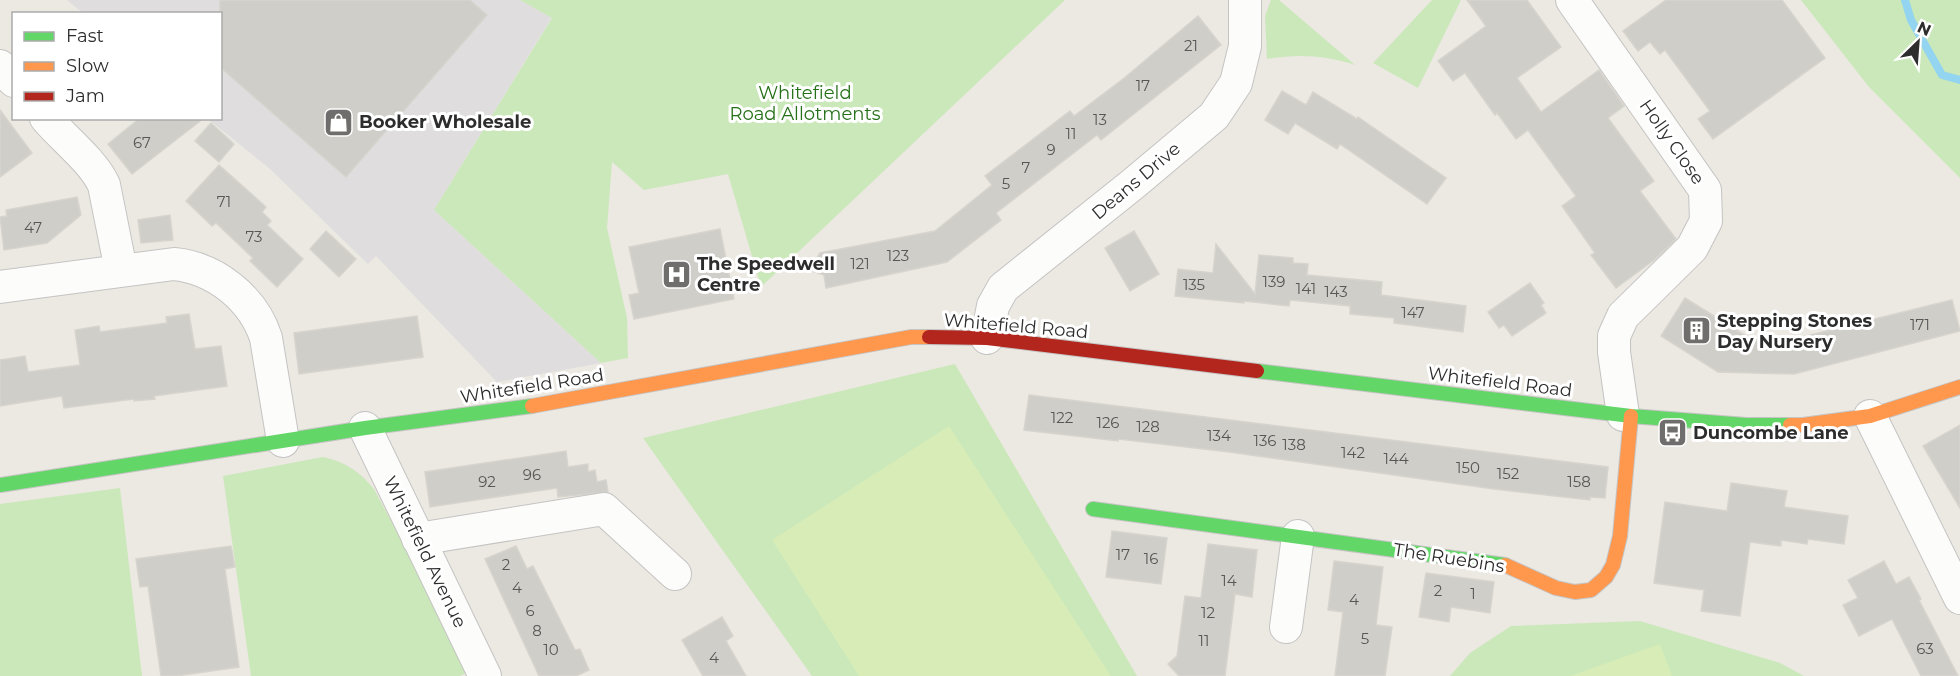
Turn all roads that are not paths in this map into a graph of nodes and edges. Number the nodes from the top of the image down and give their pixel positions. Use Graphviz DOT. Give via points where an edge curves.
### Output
graph roads {
  1 [pos="1245,0"];
  2 [pos="1572,0"];
  3 [pos="12,49"];
  4 [pos="0,58"];
  5 [pos="0,66"];
  6 [pos="12,79"];
  7 [pos="48,120"];
  8 [pos="121,270"];
  9 [pos="0,287"];
  10 [pos="987,338"];
  11 [pos="1960,387"];
  12 [pos="1627,415"];
  13 [pos="1870,416"];
  14 [pos="365,428"];
  15 [pos="283,441"];
  16 [pos="0,485"];
  17 [pos="1093,509"];
  18 [pos="1298,536"];
  19 [pos="418,539"];
  20 [pos="675,574"];
  21 [pos="1960,598"];
  22 [pos="1286,627"];
  23 [pos="485,676"];
  1 -- 10 [label="street, Deans Drive" via="1245,46 1236,83 1214,116 1003,288 993,306"];
  2 -- 12 [label="street, Holly Close" via="1705,190 1706,221 1692,249 1623,316 1614,336"];
  3 -- 4 [label="street"];
  5 -- 6 [label="street"];
  7 -- 8 [label="street" via="90,163 104,185"];
  8 -- 9 [label="street"];
  8 -- 15 [label="street" via="174,264 192,266 216,277 249,306 266,338"];
  10 -- 12 [label="main road, Whitefield Road"];
  10 -- 14 [label="main road, Whitefield Road" via="911,337 554,403"];
  11 -- 13 [label="main road, Whitefield Road"];
  12 -- 13 [label="main road, Whitefield Road" via="1757,425 1803,425"];
  12 -- 18 [label="main road, The Ruebins" via="1620,536 1606,577 1590,590 1556,588 1505,565"];
  13 -- 21 [label="street"];
  14 -- 15 [label="main road, Whitefield Road"];
  14 -- 19 [label="street, Whitefield Avenue"];
  15 -- 16 [label="main road, Whitefield Road"];
  17 -- 18 [label="main road, The Ruebins"];
  18 -- 22 [label="street"];
  19 -- 20 [label="street" via="604,509"];
  19 -- 23 [label="street, Whitefield Avenue"];
}
